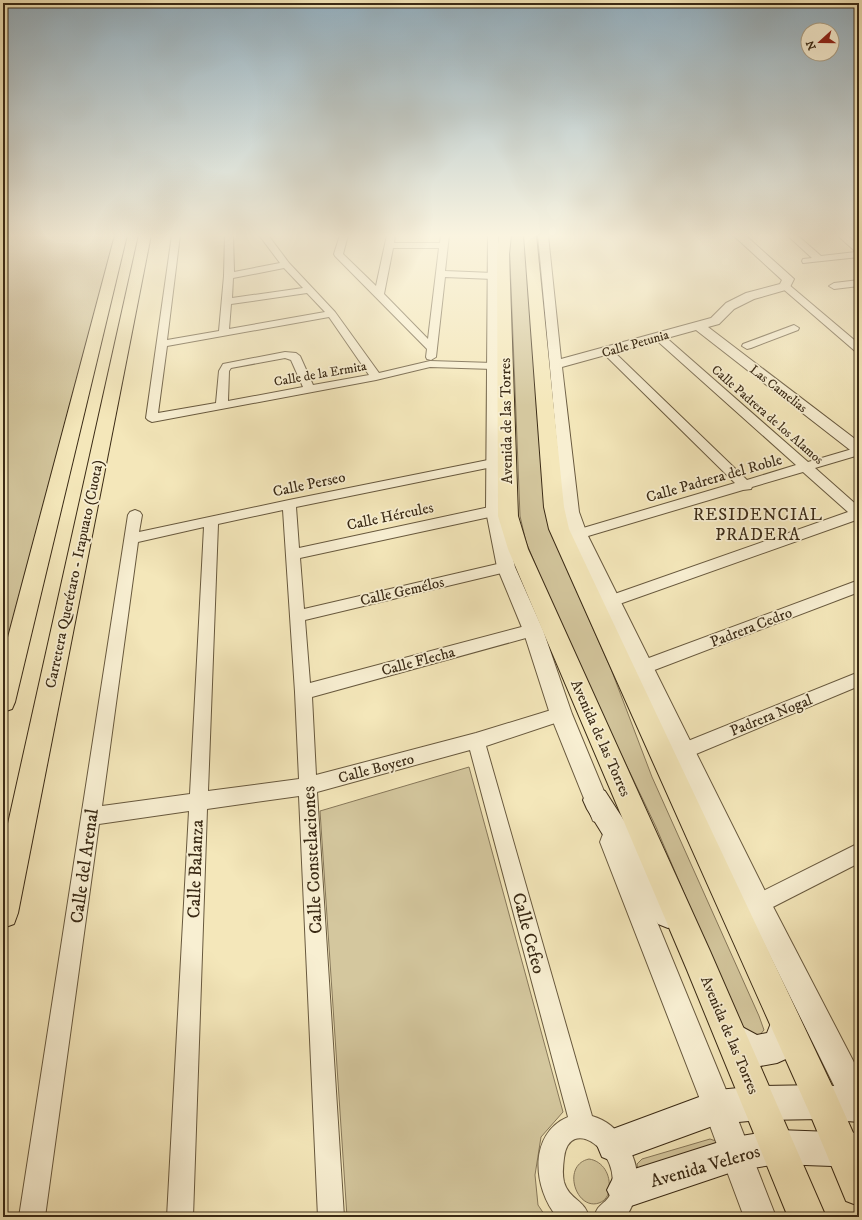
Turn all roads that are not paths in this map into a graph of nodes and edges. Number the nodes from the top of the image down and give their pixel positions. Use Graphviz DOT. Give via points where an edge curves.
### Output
graph roads {
  1 [pos="107,292"];
  2 [pos="133,292"];
  3 [pos="168,292"];
  4 [pos="227,292"];
  5 [pos="297,292"];
  6 [pos="312,292"];
  7 [pos="438,292"];
  8 [pos="493,292"];
  9 [pos="505,292"];
  10 [pos="535,292"];
  11 [pos="548,292"];
  12 [pos="764,292"];
  13 [pos="792,292"];
  14 [pos="379,294"];
  15 [pos="227,302"];
  16 [pos="332,314"];
  17 [pos="699,326"];
  18 [pos="794,328"];
  19 [pos="224,332"];
  20 [pos="731,334"];
  21 [pos="658,336"];
  22 [pos="161,344"];
  23 [pos="859,349"];
  24 [pos="432,350"];
  25 [pos="607,351"];
  26 [pos="430,364"];
  27 [pos="555,365"];
  28 [pos="493,366"];
  29 [pos="376,377"];
  30 [pos="309,389"];
  31 [pos="222,405"];
  32 [pos="859,435"];
  33 [pos="859,450"];
  34 [pos="493,463"];
  35 [pos="806,467"];
  36 [pos="746,486"];
  37 [pos="289,504"];
  38 [pos="494,511"];
  39 [pos="859,514"];
  40 [pos="135,515"];
  41 [pos="211,522"];
  42 [pos="578,534"];
  43 [pos="132,538"];
  44 [pos="294,554"];
  45 [pos="506,567"];
  46 [pos="859,586"];
  47 [pos="611,601"];
  48 [pos="298,616"];
  49 [pos="533,630"];
  50 [pos="644,668"];
  51 [pos="859,679"];
  52 [pos="303,692"];
  53 [pos="3,702"];
  54 [pos="561,714"];
  55 [pos="476,741"];
  56 [pos="684,751"];
  57 [pos="308,786"];
  58 [pos="596,800"];
  59 [pos="198,802"];
  60 [pos="92,816"];
  61 [pos="858,854"];
  62 [pos="758,904"];
  63 [pos="3,913"];
  64 [pos="699,962"];
  65 [pos="786,1024"];
  66 [pos="731,1037"];
  67 [pos="822,1102"];
  68 [pos="759,1103"];
  69 [pos="859,1104"];
  70 [pos="718,1107"];
  71 [pos="582,1125"];
  72 [pos="614,1145"];
  73 [pos="778,1147"];
  74 [pos="850,1150"];
  75 [pos="735,1154"];
  76 [pos="859,1188"];
  77 [pos="616,1203"];
  78 [pos="32,1217"];
  79 [pos="180,1217"];
  80 [pos="330,1217"];
  81 [pos="576,1217"];
  82 [pos="760,1217"];
  83 [pos="807,1217"];
  1 -- 53 [label="main road"];
  2 -- 63 [label="main road, Carretera Querétaro - Irapuato (Cuota)"];
  3 -- 22 [label="street"];
  4 -- 15 [label="street"];
  5 -- 15 [label="street"];
  6 -- 16 [label="street"];
  7 -- 24 [label="street"];
  8 -- 28 [label="street, Avenida de las Torres"];
  9 -- 64 [label="main road, Avenida de las Torres" via="508,516 518,549"];
  10 -- 65 [label="main road" via="554,507 559,529"];
  11 -- 27 [label="street"];
  12 -- 20 [label="street" via="730,306"];
  13 -- 23 [label="street"];
  14 -- 24 [label="street"];
  15 -- 19 [label="street"];
  16 -- 19 [label="street"];
  16 -- 29 [label="street"];
  17 -- 20 [label="street, Calle Petunia"];
  17 -- 21 [label="street, Calle Petunia"];
  17 -- 33 [label="street, Las Camelias"];
  18 -- 20 [label="street"];
  19 -- 22 [label="street"];
  20 -- 32 [label="street"];
  21 -- 25 [label="street, Calle Petunia"];
  21 -- 35 [label="street, Calle Padrera de los Alamos"];
  22 -- 31 [label="street, Calle de la Ermita" via="152,418"];
  24 -- 26 [label="street"];
  25 -- 27 [label="street, Calle Petunia"];
  25 -- 36 [label="street"];
  26 -- 28 [label="street, Calle de la Ermita"];
  26 -- 29 [label="street, Calle de la Ermita"];
  27 -- 42 [label="street" via="571,512"];
  28 -- 34 [label="street, Avenida de las Torres"];
  29 -- 30 [label="street, Calle de la Ermita"];
  30 -- 31 [label="street, Calle de la Ermita"];
  30 -- 31 [label="street" via="296,358 284,355 228,366 224,371"];
  33 -- 35 [label="street, Calle Padrera del Roble"];
  34 -- 37 [label="street, Calle Perseo"];
  34 -- 38 [label="street, Avenida de las Torres"];
  35 -- 36 [label="street, Calle Padrera del Roble"];
  35 -- 39 [label="street, Calle Padrera de los Alamos"];
  36 -- 42 [label="street, Calle Padrera del Roble"];
  37 -- 41 [label="street, Calle Perseo"];
  37 -- 44 [label="street, Calle Constelaciones"];
  38 -- 44 [label="street, Calle Hércules"];
  38 -- 45 [label="street, Avenida de las Torres"];
  39 -- 47 [label="street"];
  40 -- 43 [label="street, Calle del Arenal"];
  41 -- 43 [label="street, Calle Perseo"];
  41 -- 59 [label="street, Calle Balanza"];
  42 -- 47 [label="street"];
  43 -- 60 [label="street, Calle del Arenal"];
  44 -- 48 [label="street, Calle Constelaciones"];
  45 -- 48 [label="street, Calle Gemélos"];
  45 -- 49 [label="street, Avenida de las Torres"];
  46 -- 50 [label="street, Padrera Cedro"];
  47 -- 50 [label="street"];
  48 -- 52 [label="street, Calle Constelaciones"];
  49 -- 52 [label="street, Calle Flecha"];
  49 -- 54 [label="street, Avenida de las Torres"];
  50 -- 56 [label="street"];
  51 -- 56 [label="street, Padrera Nogal"];
  52 -- 57 [label="street, Calle Constelaciones"];
  54 -- 55 [label="street, Calle Boyero"];
  54 -- 58 [label="street, Avenida de las Torres"];
  55 -- 57 [label="street, Calle Boyero"];
  55 -- 71 [label="street, Calle Cefeo"];
  56 -- 62 [label="street"];
  57 -- 59 [label="street, Calle Boyero"];
  57 -- 80 [label="street, Calle Constelaciones"];
  58 -- 64 [label="main road"];
  58 -- 70 [label="street, Avenida de las Torres"];
  59 -- 60 [label="street, Calle Boyero"];
  59 -- 79 [label="street, Calle Balanza"];
  60 -- 78 [label="street, Calle del Arenal"];
  61 -- 62 [label="street"];
  62 -- 69 [label="street"];
  64 -- 66 [label="main road, Avenida de las Torres"];
  65 -- 66 [label="main road" via="777,1048 755,1051"];
  65 -- 67 [label="main road"];
  66 -- 68 [label="main road, Avenida de las Torres"];
  67 -- 68 [label="main road"];
  67 -- 69 [label="main road"];
  67 -- 74 [label="main road"];
  68 -- 70 [label="main road"];
  68 -- 73 [label="main road, Avenida de las Torres"];
  70 -- 72 [label="main road"];
  70 -- 75 [label="street, Avenida de las Torres"];
  71 -- 72 [label="street" via="593,1127"];
  71 -- 81 [label="street" via="561,1134 553,1146 550,1161 550,1177 555,1193 564,1207"];
  72 -- 77 [label="street" via="625,1174"];
  73 -- 74 [label="main road, Avenida Veleros"];
  73 -- 75 [label="main road, Avenida Veleros"];
  73 -- 83 [label="main road, Avenida de las Torres"];
  74 -- 76 [label="main road"];
  75 -- 77 [label="main road, Avenida Veleros"];
  75 -- 82 [label="street, Avenida de las Torres"];
}
